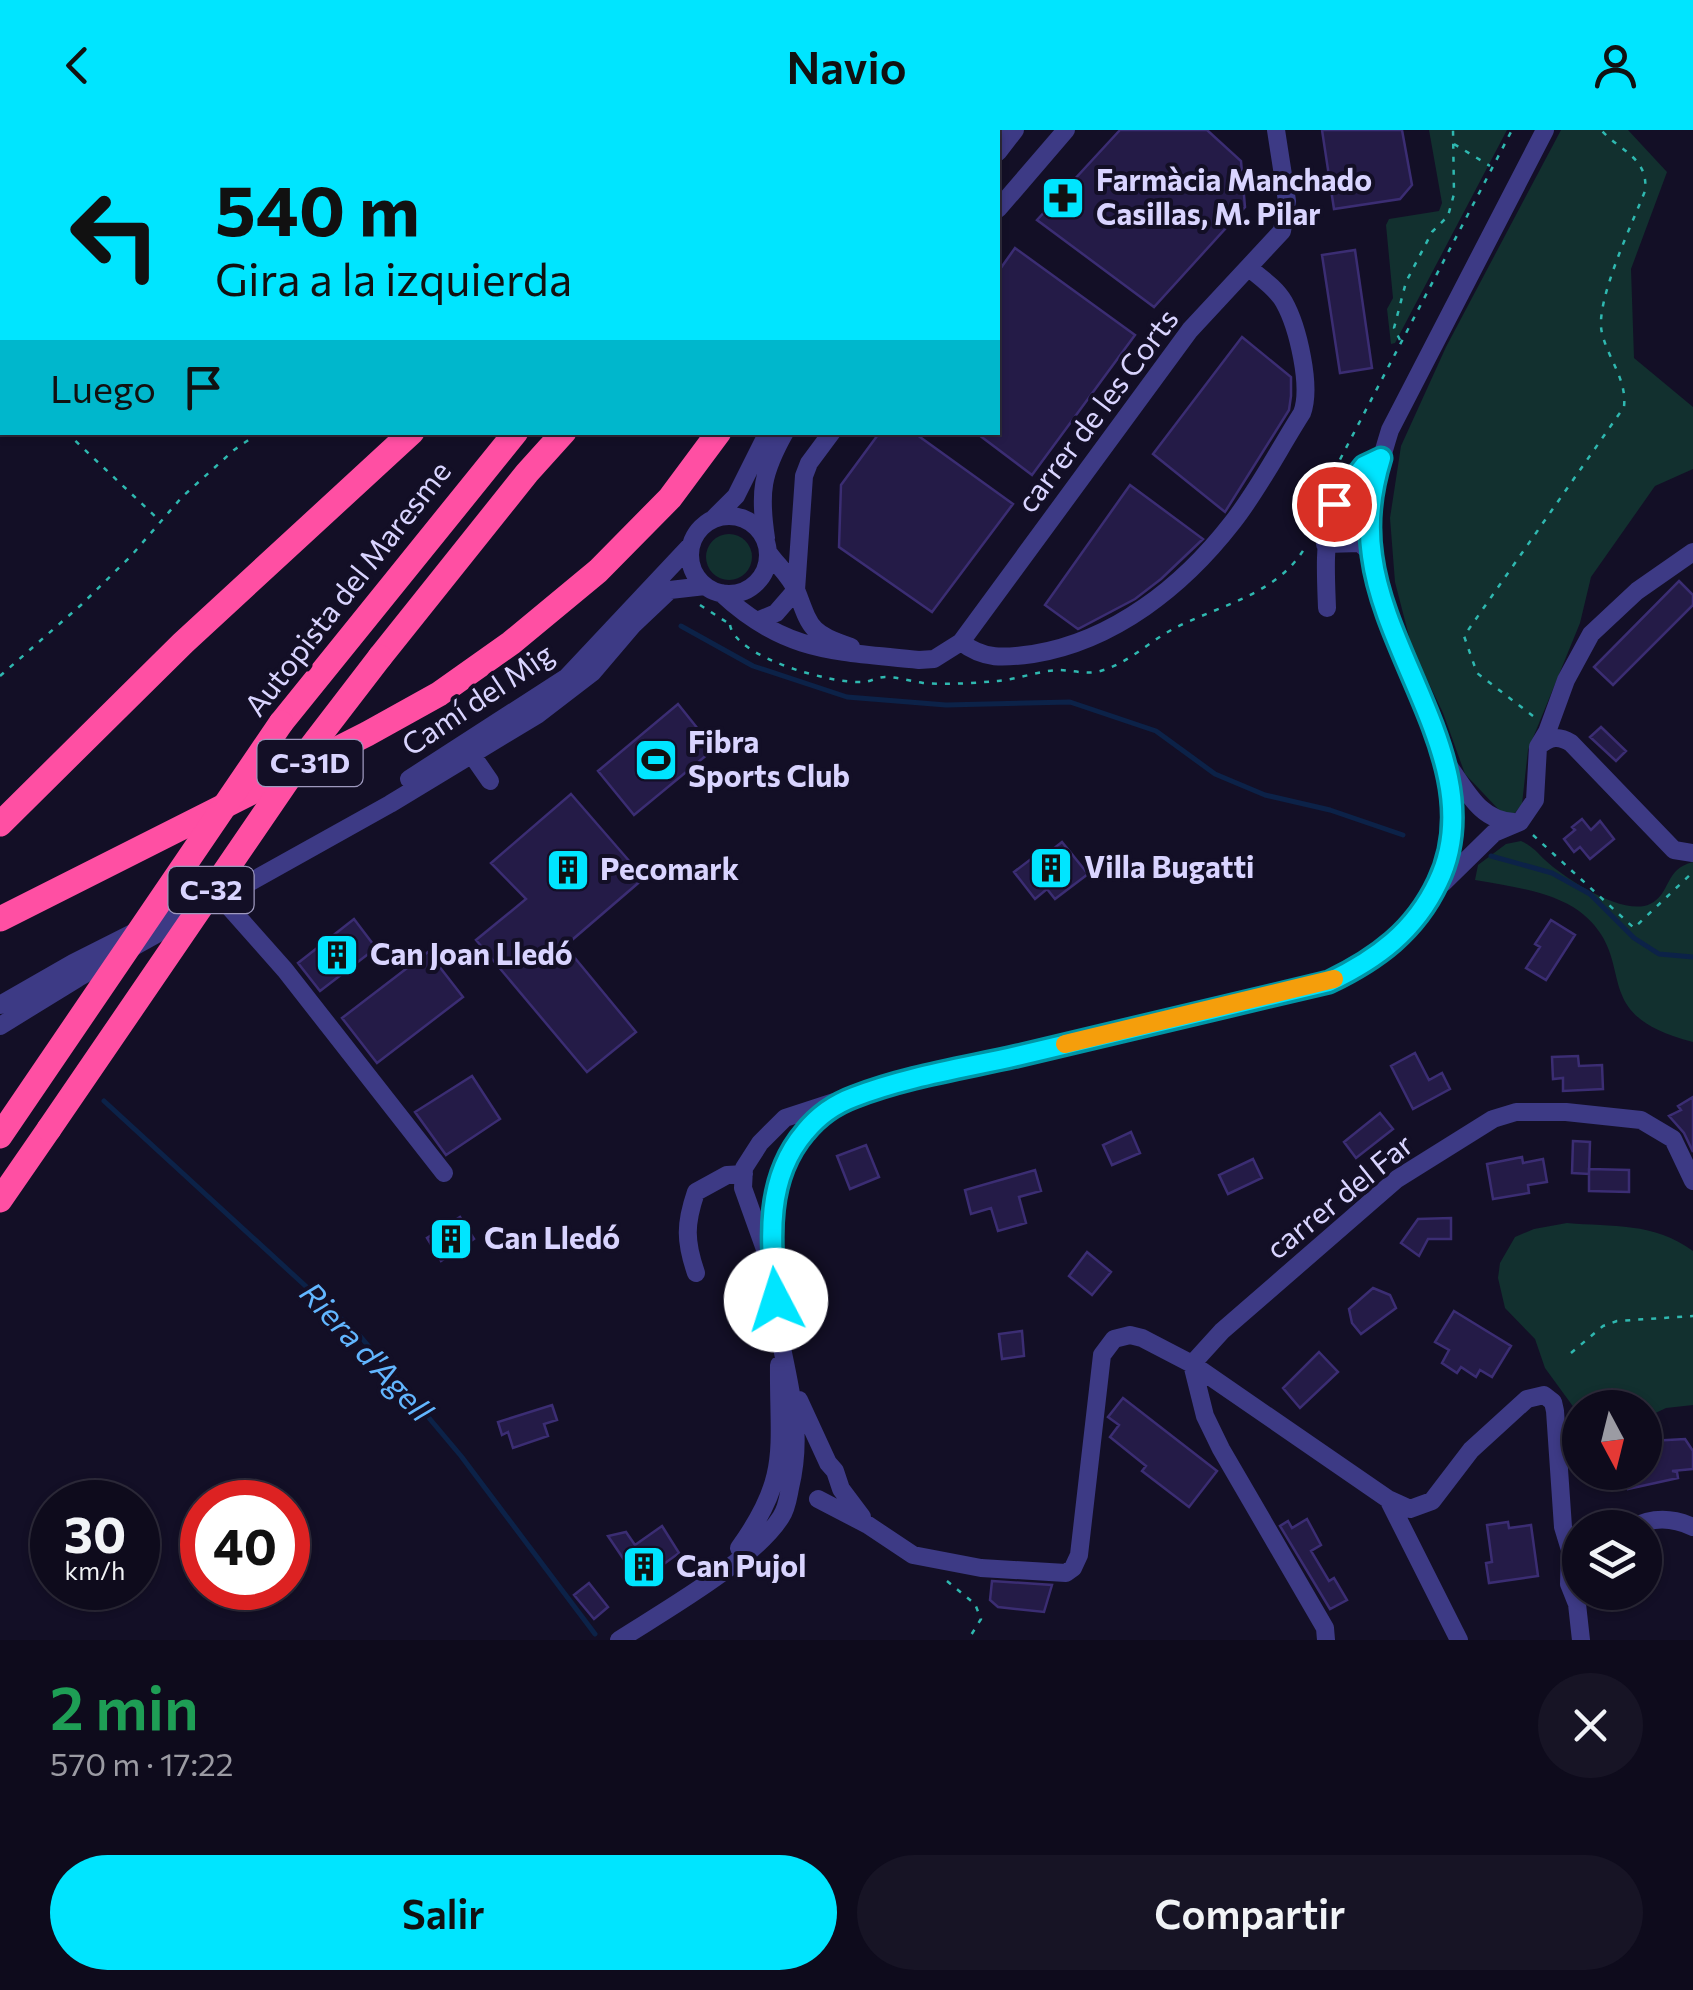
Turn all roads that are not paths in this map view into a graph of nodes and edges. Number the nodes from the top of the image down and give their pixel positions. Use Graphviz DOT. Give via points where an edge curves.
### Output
graph roads {
  1 [pos="1066,130"];
  2 [pos="1276,130"];
  3 [pos="1545,130"];
  4 [pos="1000,207"];
  5 [pos="1249,268"];
  6 [pos="409,435"];
  7 [pos="514,435"];
  8 [pos="561,435"];
  9 [pos="717,435"];
  10 [pos="766,435"];
  11 [pos="782,435"];
  12 [pos="830,435"];
  13 [pos="1381,458"];
  14 [pos="712,520"];
  15 [pos="1318,540"];
  16 [pos="691,545"];
  17 [pos="768,548"];
  18 [pos="1693,552"];
  19 [pos="1372,554"];
  20 [pos="713,590"];
  21 [pos="796,590"];
  22 [pos="1328,608"];
  23 [pos="757,621"];
  24 [pos="961,642"];
  25 [pos="876,655"];
  26 [pos="484,732"];
  27 [pos="1543,739"];
  28 [pos="472,755"];
  29 [pos="1445,760"];
  30 [pos="490,781"];
  31 [pos="1520,822"];
  32 [pos="0,824"];
  33 [pos="1693,854"];
  34 [pos="1433,893"];
  35 [pos="223,900"];
  36 [pos="0,919"];
  37 [pos="51,994"];
  38 [pos="0,1008"];
  39 [pos="0,1026"];
  40 [pos="992,1045"];
  41 [pos="1008,1058"];
  42 [pos="855,1096"];
  43 [pos="0,1136"];
  44 [pos="444,1173"];
  45 [pos="744,1174"];
  46 [pos="1693,1180"];
  47 [pos="0,1200"];
  48 [pos="774,1270"];
  49 [pos="696,1273"];
  50 [pos="1192,1364"];
  51 [pos="785,1384"];
  52 [pos="828,1463"];
  53 [pos="837,1480"];
  54 [pos="804,1492"];
  55 [pos="1388,1499"];
  56 [pos="1563,1510"];
  57 [pos="1662,1520"];
  58 [pos="868,1525"];
  59 [pos="1693,1527"];
  60 [pos="746,1538"];
  61 [pos="714,1579"];
  62 [pos="1578,1610"];
  63 [pos="620,1640"];
  64 [pos="1326,1640"];
  65 [pos="1459,1640"];
  66 [pos="1581,1640"];
  1 -- 4 [label="street"];
  2 -- 5 [label="street, carrer de les Corts" via="1286,219"];
  3 -- 13 [label="street"];
  5 -- 24 [label="street, carrer de les Corts" via="1190,330"];
  5 -- 24 [label="street" via="1289,314 1307,399 1233,522 1145,607 1086,640 997,657 977,655"];
  6 -- 32 [label="highway"];
  7 -- 43 [label="highway, Autopista del Maresme / C-32, bridge" via="281,723"];
  8 -- 47 [label="highway, C-32, bridge" via="304,756"];
  9 -- 36 [label="highway, C-31D" via="670,498 598,571 439,694"];
  10 -- 14 [label="street" via="736,496"];
  11 -- 17 [label="street" via="760,492"];
  12 -- 21 [label="street" via="804,476"];
  13 -- 15 [label="street" via="1364,466 1334,504"];
  13 -- 19 [label="street" via="1370,518"];
  14 -- 16 [label="street"];
  14 -- 17 [label="street" via="751,522"];
  15 -- 19 [label="street" via="1360,543"];
  15 -- 22 [label="street"];
  16 -- 20 [label="street" via="693,570"];
  16 -- 26 [label="street, Camí del Mig" via="567,677"];
  17 -- 20 [label="street" via="755,585 732,594"];
  17 -- 21 [label="street"];
  18 -- 27 [label="street" via="1590,634"];
  19 -- 29 [label="street" via="1387,618"];
  20 -- 23 [label="street"];
  20 -- 28 [label="street, Camí del Mig" via="670,590 593,672"];
  21 -- 23 [label="street" via="776,613"];
  21 -- 25 [label="street" via="810,626"];
  23 -- 25 [label="street" via="829,652"];
  24 -- 25 [label="street" via="934,659"];
  26 -- 28 [label="street"];
  26 -- 38 [label="street, Camí del Mig" via="241,878"];
  27 -- 31 [label="street" via="1535,800"];
  27 -- 33 [label="street" via="1571,743 1674,850"];
  28 -- 30 [label="street"];
  28 -- 35 [label="street, Camí del Mig"];
  29 -- 31 [label="street" via="1480,810 1498,821"];
  29 -- 34 [label="street" via="1453,830"];
  31 -- 34 [label="street" via="1494,833"];
  34 -- 41 [label="street" via="1386,950 1329,982"];
  35 -- 37 [label="street, Camí del Mig"];
  35 -- 44 [label="street"];
  37 -- 38 [label="street, Camí del Mig"];
  37 -- 39 [label="street, Camí del Mig"];
  40 -- 41 [label="street"];
  41 -- 42 [label="street"];
  42 -- 45 [label="street" via="785,1118 760,1143"];
  42 -- 48 [label="street" via="828,1110 789,1156 770,1230"];
  45 -- 48 [label="street" via="754,1226"];
  45 -- 49 [label="street" via="727,1175 696,1192 686,1244"];
  46 -- 50 [label="street, carrer del Far" via="1673,1139 1641,1120 1566,1112 1493,1119 1397,1179"];
  48 -- 51 [label="street"];
  50 -- 55 [label="street"];
  50 -- 58 [label="street" via="1130,1335 1114,1339 1102,1355 1079,1555 1066,1573 913,1555"];
  50 -- 64 [label="street" via="1220,1449"];
  51 -- 52 [label="street"];
  51 -- 54 [label="street"];
  51 -- 60 [label="street" via="780,1461"];
  52 -- 53 [label="street"];
  52 -- 54 [label="street" via="801,1470"];
  53 -- 54 [label="street" via="829,1496"];
  53 -- 58 [label="street"];
  54 -- 58 [label="street"];
  54 -- 60 [label="street"];
  54 -- 61 [label="street" via="774,1528"];
  55 -- 56 [label="street" via="1410,1508 1432,1501 1471,1450 1527,1399 1544,1395 1555,1411"];
  55 -- 65 [label="street"];
  57 -- 59 [label="street"];
  60 -- 61 [label="street"];
  61 -- 63 [label="street"];
  62 -- 66 [label="street"];
}
